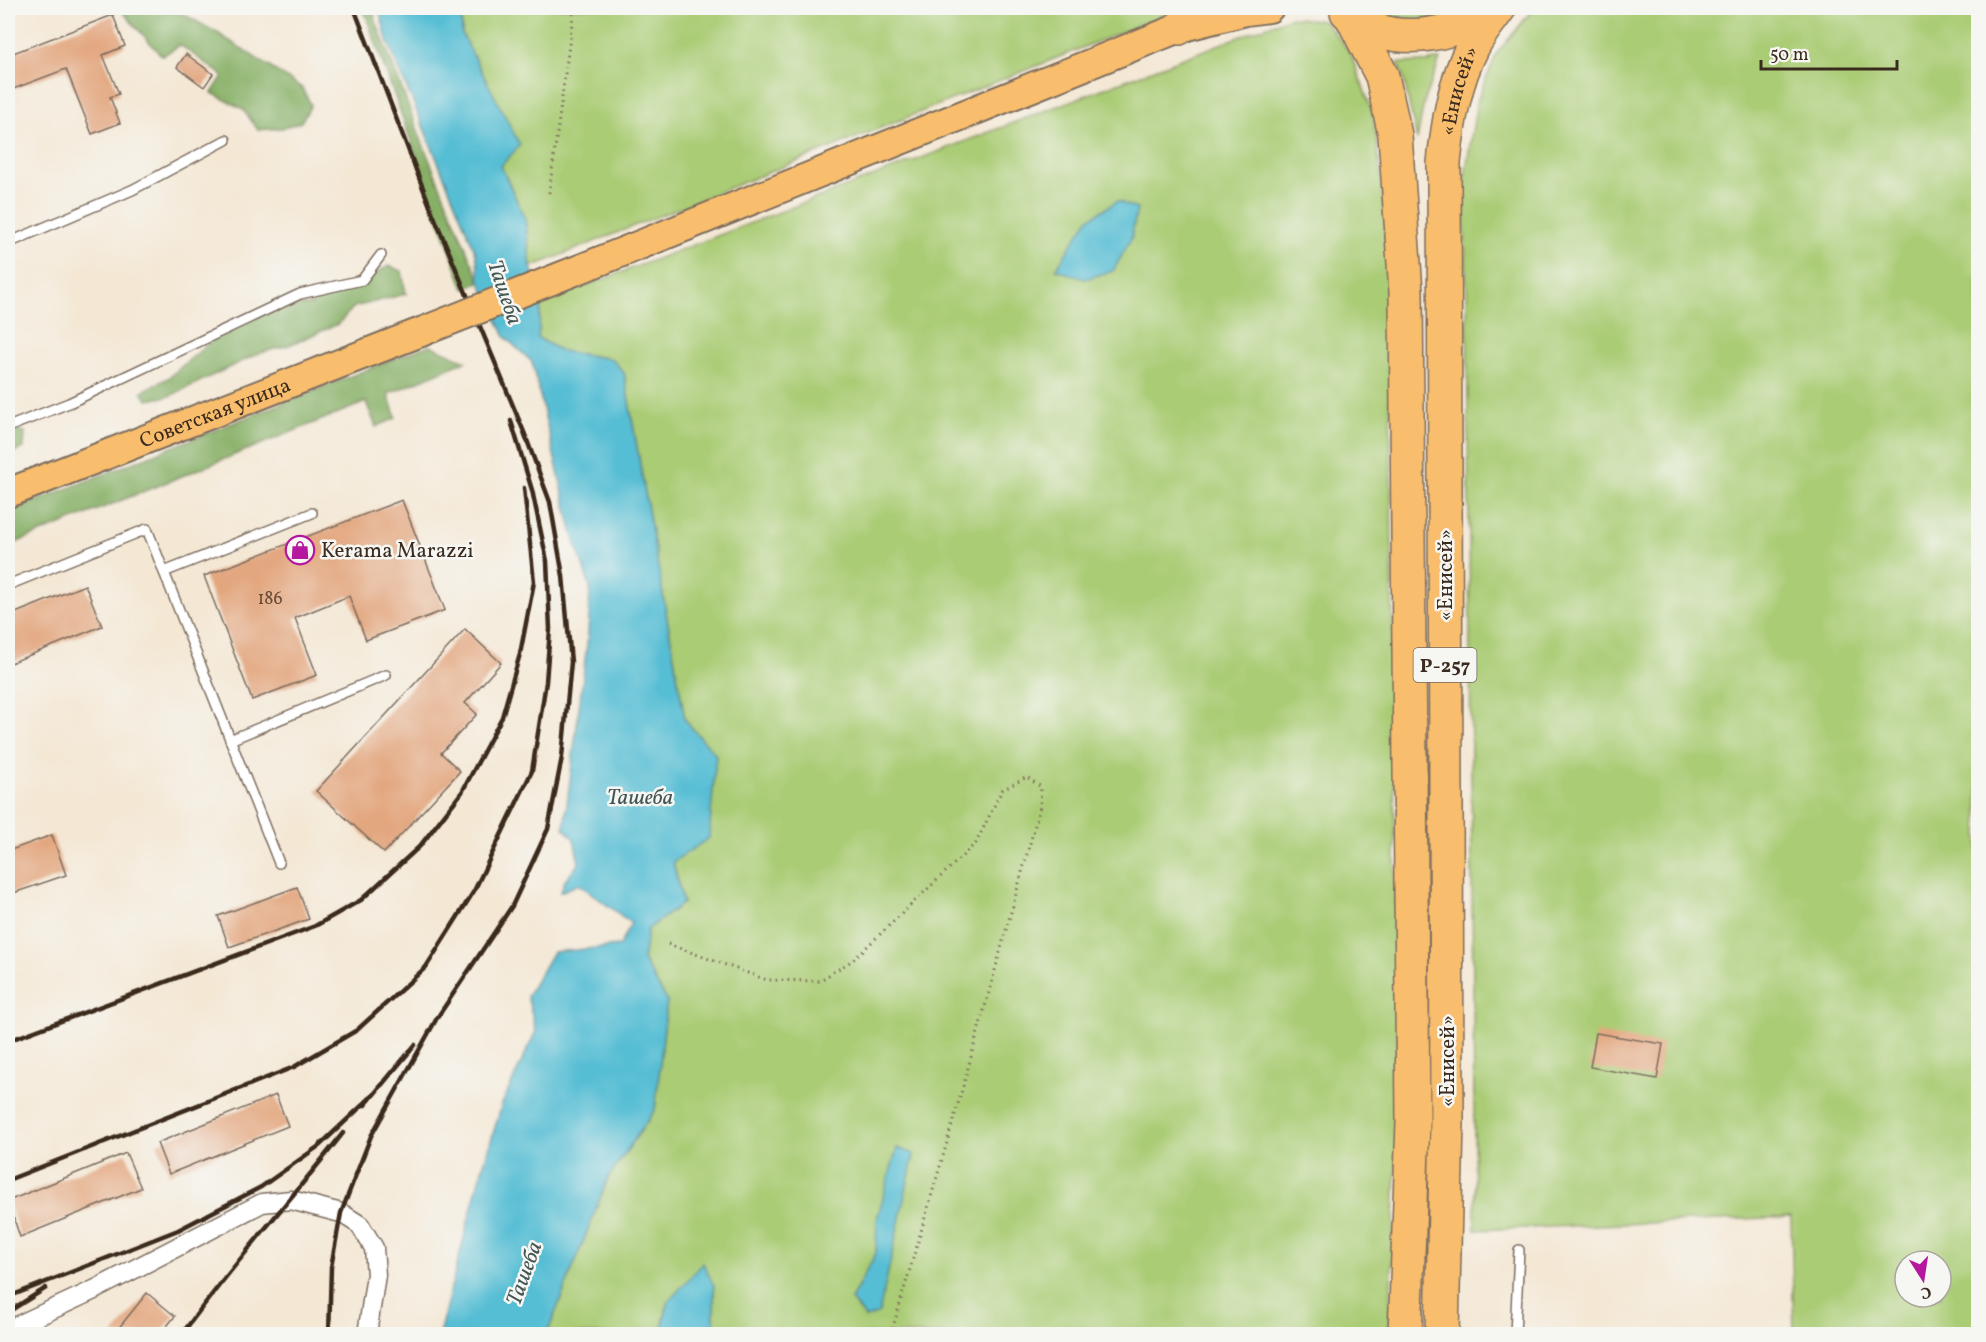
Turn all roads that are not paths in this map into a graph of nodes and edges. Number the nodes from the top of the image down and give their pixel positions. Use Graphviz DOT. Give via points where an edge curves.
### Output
graph roads {
  1 [pos="1205,8"];
  2 [pos="1269,8"];
  3 [pos="1495,8"];
  4 [pos="1499,8"];
  5 [pos="1348,13"];
  6 [pos="1179,28"];
  7 [pos="226,140"];
  8 [pos="8,243"];
  9 [pos="381,255"];
  10 [pos="8,427"];
  11 [pos="8,493"];
  12 [pos="312,513"];
  13 [pos="164,572"];
  14 [pos="8,585"];
  15 [pos="386,675"];
  16 [pos="230,740"];
  17 [pos="279,863"];
  18 [pos="1519,1250"];
  19 [pos="8,1330"];
  20 [pos="367,1335"];
  21 [pos="1405,1335"];
  22 [pos="1442,1335"];
  23 [pos="1515,1335"];
  1 -- 6 [label="highway"];
  2 -- 6 [label="main road, Советская улица"];
  3 -- 5 [label="highway, «Енисей» / Р-257" via="1453,30 1427,35 1377,30"];
  4 -- 22 [label="highway, «Енисей» / Р-257" via="1474,45 1461,74 1444,163 1447,1122"];
  5 -- 21 [label="highway, «Енисей» / Р-257" via="1382,76 1395,135 1406,292 1413,1122"];
  6 -- 11 [label="main road, Советская улица, bridge"];
  7 -- 8 [label="lane" via="132,190"];
  9 -- 10 [label="lane" via="362,280 300,294 69,403"];
  12 -- 13 [label="lane"];
  13 -- 14 [label="lane" via="147,529"];
  13 -- 16 [label="lane"];
  15 -- 16 [label="lane"];
  16 -- 17 [label="lane"];
  18 -- 23 [label="lane"];
  19 -- 20 [label="street" via="262,1203 291,1200 341,1213 360,1225 375,1248 376,1275"];
}
